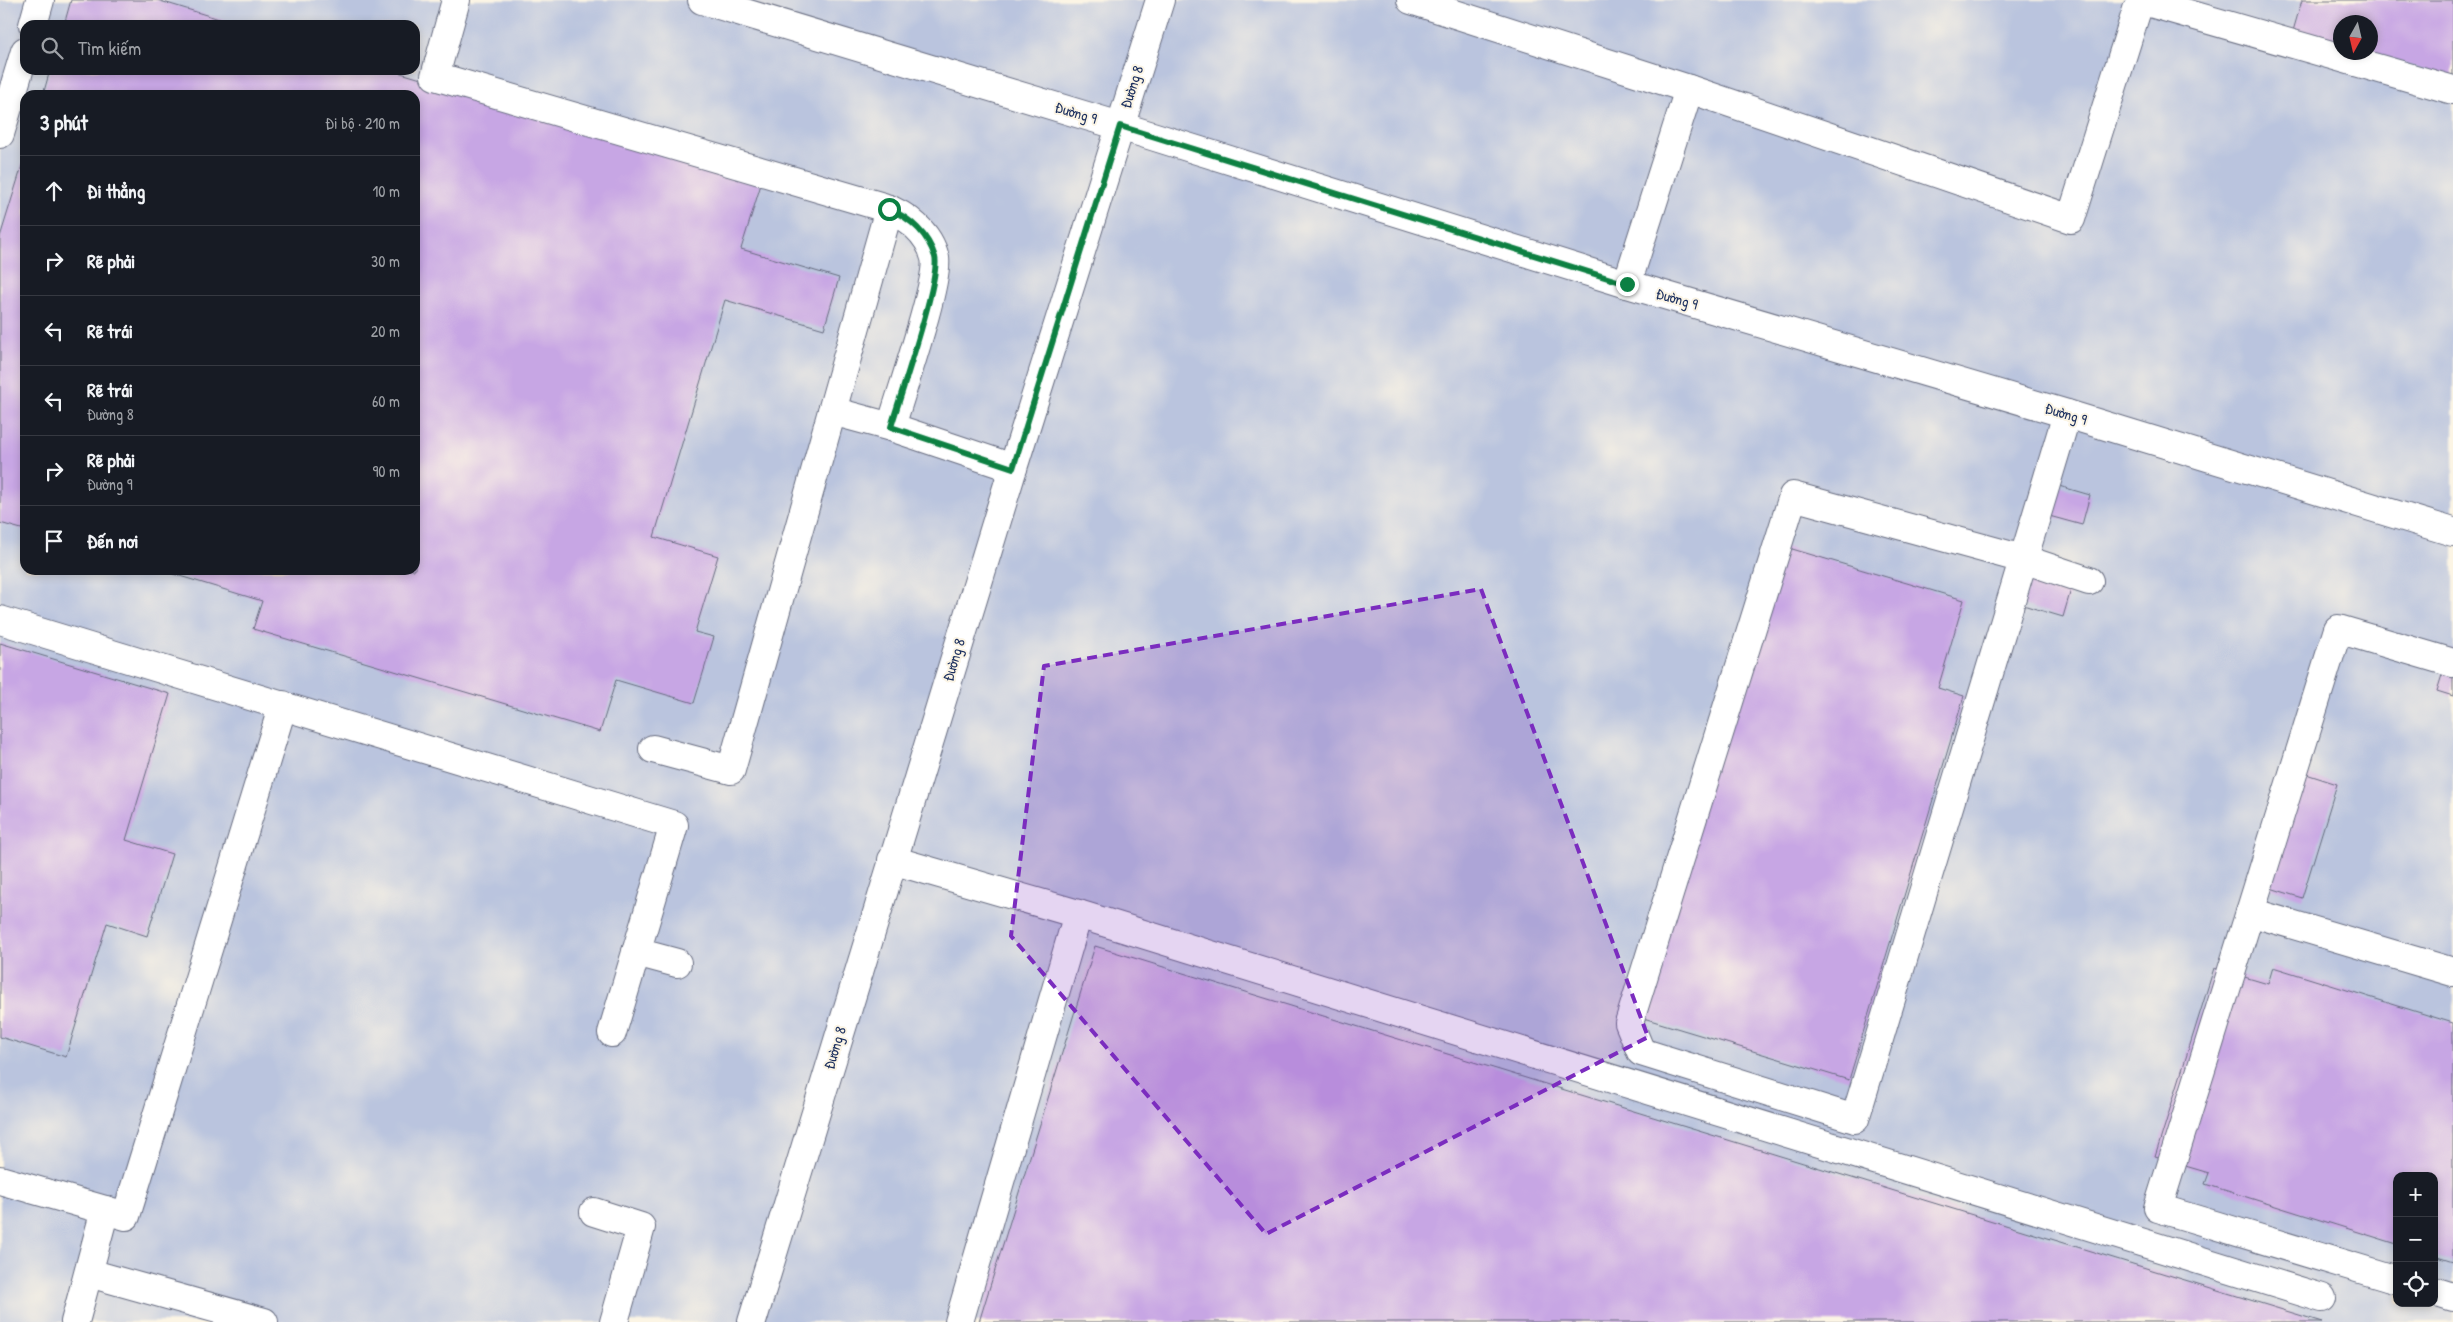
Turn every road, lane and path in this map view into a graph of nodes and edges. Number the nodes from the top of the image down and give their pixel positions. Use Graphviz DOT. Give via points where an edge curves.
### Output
graph roads {
  1 [pos="40,0"];
  2 [pos="456,0"];
  3 [pos="702,0"];
  4 [pos="1160,0"];
  5 [pos="1412,0"];
  6 [pos="2140,0"];
  7 [pos="743,6"];
  8 [pos="34,20"];
  9 [pos="20,68"];
  10 [pos="1689,89"];
  11 [pos="2453,90"];
  12 [pos="1120,126"];
  13 [pos="0,134"];
  14 [pos="889,209"];
  15 [pos="1627,284"];
  16 [pos="832,412"];
  17 [pos="2067,414"];
  18 [pos="891,427"];
  19 [pos="1013,468"];
  20 [pos="2453,532"];
  21 [pos="2023,559"];
  22 [pos="2089,580"];
  23 [pos="0,620"];
  24 [pos="2453,663"];
  25 [pos="282,705"];
  26 [pos="653,749"];
  27 [pos="892,860"];
  28 [pos="2250,912"];
  29 [pos="1078,914"];
  30 [pos="636,952"];
  31 [pos="677,964"];
  32 [pos="2453,972"];
  33 [pos="612,1033"];
  34 [pos="0,1180"];
  35 [pos="105,1210"];
  36 [pos="594,1212"];
  37 [pos="89,1272"];
  38 [pos="2393,1279"];
  39 [pos="2438,1292"];
  40 [pos="2453,1297"];
  41 [pos="2322,1298"];
  42 [pos="75,1322"];
  43 [pos="264,1322"];
  44 [pos="614,1322"];
  45 [pos="752,1322"];
  46 [pos="959,1322"];
  1 -- 8 [label="street"];
  2 -- 14 [label="street" via="435,76"];
  3 -- 7 [label="street, Đường 9"];
  4 -- 12 [label="street, Đường 8"];
  5 -- 10 [label="street"];
  6 -- 10 [label="street" via="2071,219"];
  6 -- 11 [label="street"];
  7 -- 12 [label="street, Đường 9"];
  9 -- 13 [label="street"];
  10 -- 15 [label="street"];
  12 -- 15 [label="street, Đường 9"];
  12 -- 19 [label="street, Đường 8"];
  14 -- 16 [label="street"];
  14 -- 18 [label="street" via="905,216 924,235 935,259 933,284"];
  15 -- 17 [label="street, Đường 9"];
  16 -- 18 [label="street"];
  16 -- 26 [label="street" via="731,770"];
  17 -- 20 [label="street, Đường 9"];
  17 -- 21 [label="street"];
  18 -- 19 [label="street"];
  19 -- 27 [label="street, Đường 8"];
  21 -- 21 [label="street" via="1856,1119 1640,1052 1629,1023 1793,496"];
  21 -- 22 [label="street"];
  23 -- 25 [label="street"];
  24 -- 28 [label="street" via="2338,629"];
  25 -- 30 [label="street" via="674,825"];
  25 -- 35 [label="street" via="126,1216"];
  27 -- 29 [label="street"];
  27 -- 45 [label="street, Đường 8"];
  28 -- 32 [label="street"];
  28 -- 38 [label="street" via="2158,1208"];
  29 -- 41 [label="street"];
  29 -- 46 [label="street"];
  30 -- 31 [label="street"];
  30 -- 33 [label="street"];
  34 -- 35 [label="street"];
  35 -- 37 [label="street"];
  36 -- 44 [label="street" via="641,1226"];
  37 -- 42 [label="street"];
  37 -- 43 [label="street"];
  39 -- 40 [label="street"];
}
